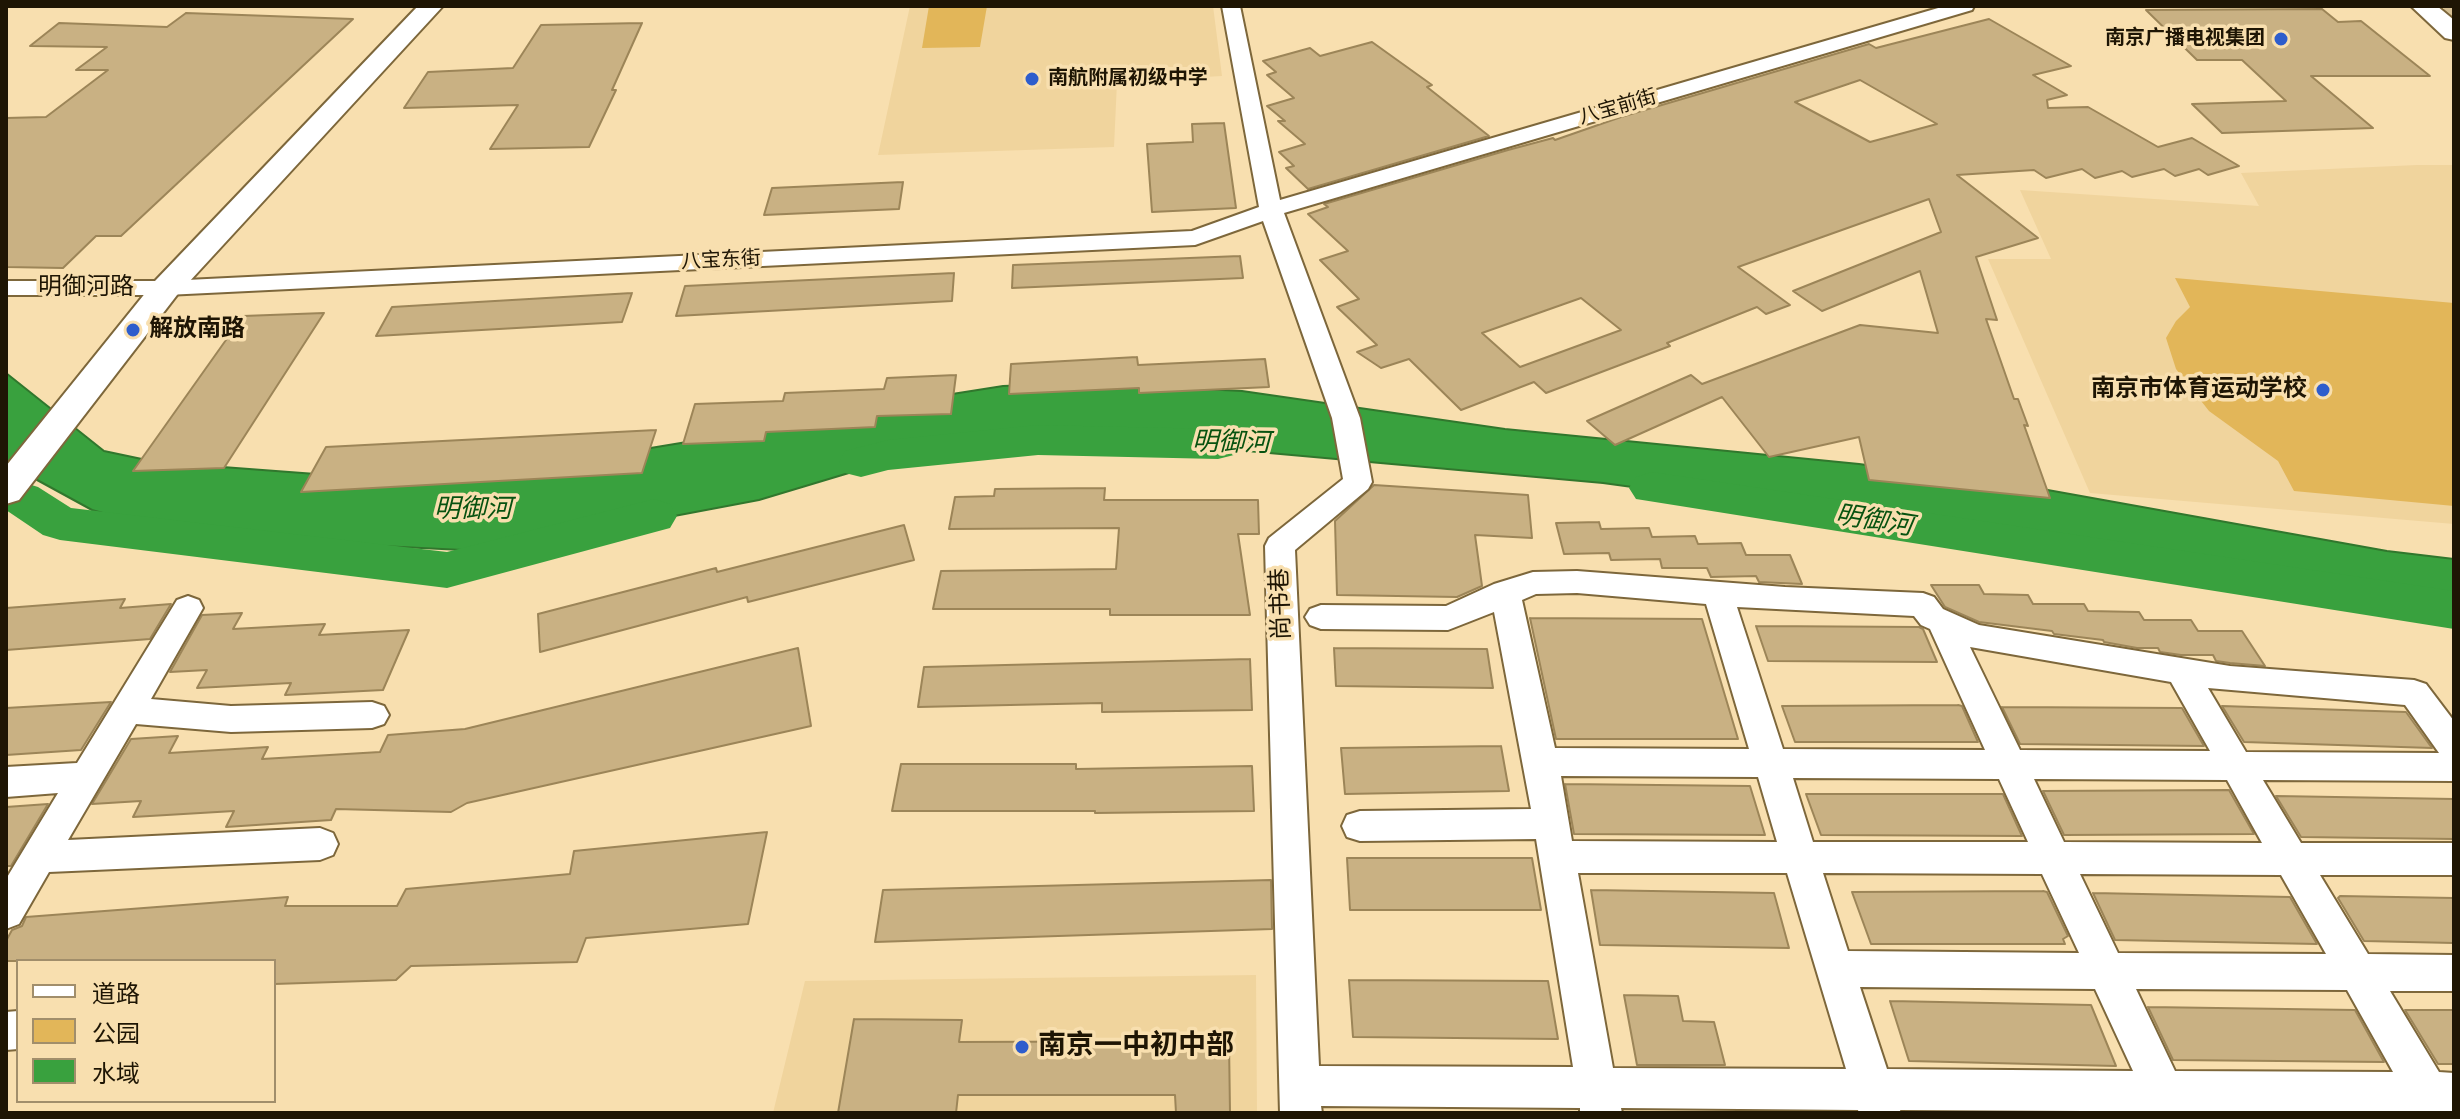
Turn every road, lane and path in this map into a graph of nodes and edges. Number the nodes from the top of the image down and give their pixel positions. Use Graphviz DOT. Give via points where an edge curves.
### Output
graph roads {
  1 [pos="431,6"];
  2 [pos="1231,6"];
  3 [pos="1965,6"];
  4 [pos="2423,6"];
  5 [pos="2454,33"];
  6 [pos="1271,210"];
  7 [pos="6,288"];
  8 [pos="166,288"];
  9 [pos="6,491"];
  10 [pos="1505,592"];
  11 [pos="1718,594"];
  12 [pos="188,608"];
  13 [pos="1321,617"];
  14 [pos="1942,622"];
  15 [pos="2181,671"];
  16 [pos="127,710"];
  17 [pos="372,715"];
  18 [pos="2454,747"];
  19 [pos="1541,762"];
  20 [pos="1772,763"];
  21 [pos="2010,765"];
  22 [pos="2236,766"];
  23 [pos="2454,767"];
  24 [pos="87,777"];
  25 [pos="6,782"];
  26 [pos="1360,826"];
  27 [pos="1554,840"];
  28 [pos="320,844"];
  29 [pos="1801,858"];
  30 [pos="2054,858"];
  31 [pos="2291,859"];
  32 [pos="2454,859"];
  33 [pos="18,886"];
  34 [pos="1836,969"];
  35 [pos="2107,971"];
  36 [pos="2357,973"];
  37 [pos="2454,973"];
  38 [pos="2441,1093"];
  39 [pos="1300,1099"];
  40 [pos="1599,1101"];
  41 [pos="1877,1102"];
  42 [pos="2169,1102"];
  1 -- 8 [label="street"];
  2 -- 6 [label="street, 尚书巷"];
  3 -- 6 [label="street, 八宝前街"];
  4 -- 5 [label="main road"];
  6 -- 8 [label="street, 八宝东街" via="1195,238"];
  6 -- 39 [label="street, 尚书巷" via="1346,418 1358,482 1280,546"];
  7 -- 8 [label="street, 明御河路"];
  8 -- 9 [label="main road"];
  8 -- 9 [label="street"];
  10 -- 11 [label="street" via="1533,583 1577,582"];
  10 -- 13 [label="street" via="1448,618"];
  10 -- 19 [label="street"];
  11 -- 14 [label="street" via="1923,605"];
  11 -- 20 [label="street"];
  12 -- 16 [label="street"];
  14 -- 15 [label="street" via="1974,636"];
  14 -- 21 [label="street"];
  15 -- 18 [label="street" via="2414,693"];
  15 -- 22 [label="street"];
  16 -- 17 [label="street" via="231,719"];
  16 -- 24 [label="street"];
  19 -- 20 [label="street"];
  19 -- 27 [label="street"];
  20 -- 21 [label="street"];
  20 -- 29 [label="street"];
  21 -- 22 [label="street"];
  21 -- 30 [label="street"];
  22 -- 23 [label="street"];
  22 -- 31 [label="street"];
  24 -- 25 [label="street"];
  24 -- 33 [label="street"];
  26 -- 27 [label="street"];
  27 -- 29 [label="street"];
  27 -- 40 [label="street"];
  28 -- 33 [label="street"];
  29 -- 30 [label="street"];
  29 -- 34 [label="street"];
  30 -- 31 [label="street"];
  30 -- 35 [label="street"];
  31 -- 32 [label="street"];
  31 -- 36 [label="street"];
  34 -- 35 [label="street"];
  34 -- 41 [label="street"];
  35 -- 36 [label="street"];
  35 -- 42 [label="street"];
  36 -- 37 [label="street"];
  36 -- 38 [label="street"];
  38 -- 42 [label="street"];
  39 -- 40 [label="street"];
  40 -- 41 [label="street"];
  41 -- 42 [label="street"];
}
